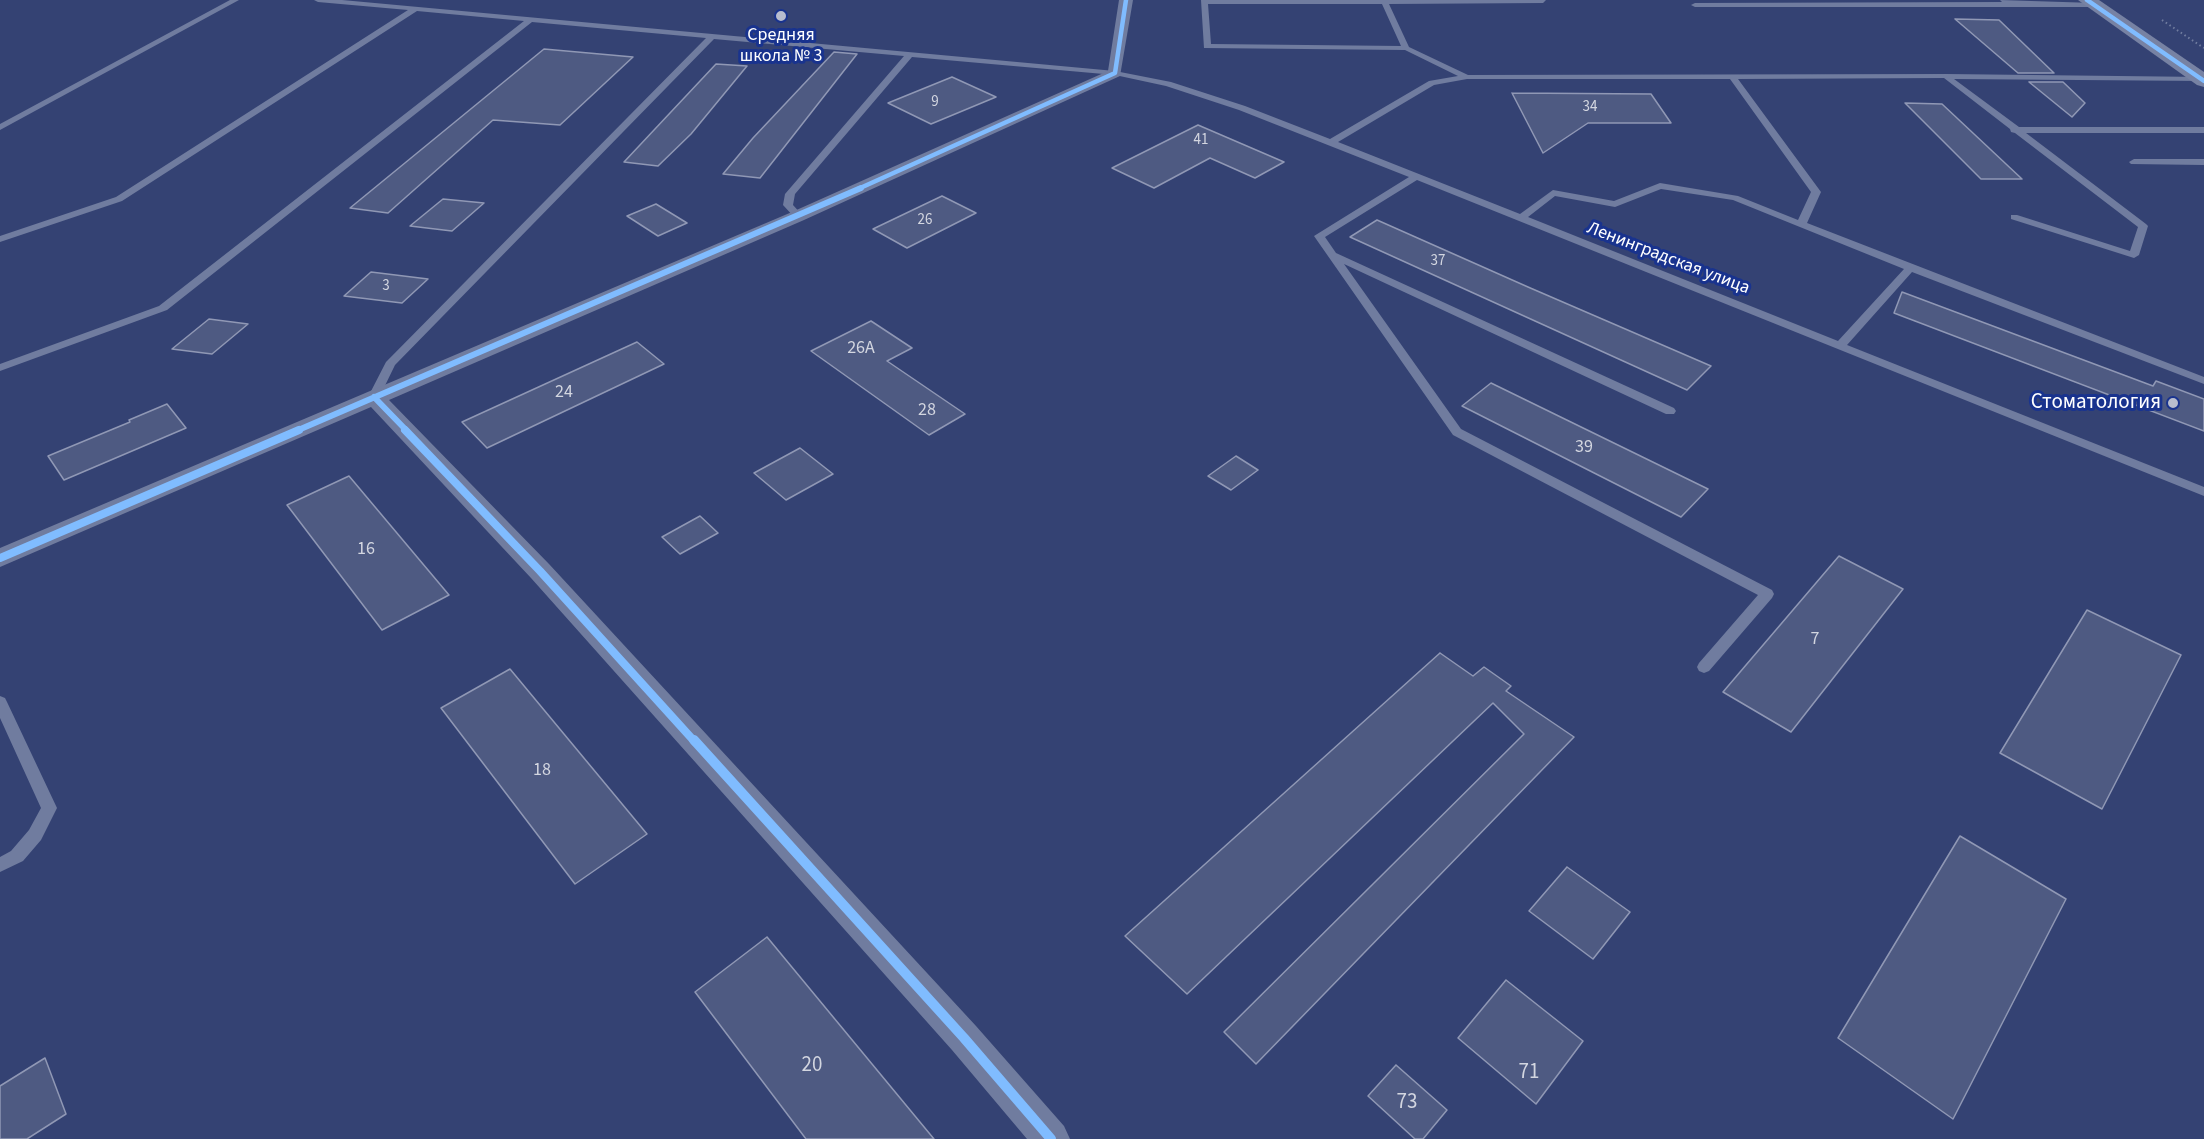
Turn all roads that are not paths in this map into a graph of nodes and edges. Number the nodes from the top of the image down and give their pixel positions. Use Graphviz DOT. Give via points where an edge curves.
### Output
graph roads {
  1 [pos="235,0"];
  2 [pos="319,0"];
  3 [pos="1126,0"];
  4 [pos="1384,1"];
  5 [pos="1543,1"];
  6 [pos="2007,2"];
  7 [pos="2090,2"];
  8 [pos="1695,5"];
  9 [pos="416,9"];
  10 [pos="530,20"];
  11 [pos="712,36"];
  12 [pos="1406,48"];
  13 [pos="910,54"];
  14 [pos="1115,73"];
  15 [pos="1467,76"];
  16 [pos="1732,76"];
  17 [pos="1946,76"];
  18 [pos="2203,80"];
  19 [pos="0,127"];
  20 [pos="2014,130"];
  21 [pos="2204,130"];
  22 [pos="1331,142"];
  23 [pos="2134,162"];
  24 [pos="2204,162"];
  25 [pos="1417,176"];
  26 [pos="798,216"];
  27 [pos="2014,217"];
  28 [pos="1520,219"];
  29 [pos="1801,225"];
  30 [pos="0,238"];
  31 [pos="1331,254"];
  32 [pos="1910,268"];
  33 [pos="1841,345"];
  34 [pos="0,368"];
  35 [pos="2204,381"];
  36 [pos="374,397"];
  37 [pos="1670,411"];
  38 [pos="2204,492"];
  39 [pos="0,558"];
  40 [pos="1704,667"];
  41 [pos="0,702"];
  42 [pos="0,864"];
  43 [pos="1051,1139"];
  1 -- 19 [label="lane"];
  2 -- 9 [label="lane, Ленинградская улица"];
  3 -- 14 [label="street"];
  4 -- 5 [label="lane"];
  4 -- 12 [label="lane"];
  4 -- 12 [label="lane" via="1204,2 1207,46"];
  6 -- 7 [label="lane"];
  6 -- 8 [label="lane"];
  7 -- 18 [label="street"];
  9 -- 10 [label="lane, Ленинградская улица"];
  9 -- 30 [label="lane" via="119,199"];
  10 -- 11 [label="lane, Ленинградская улица"];
  10 -- 34 [label="lane" via="163,308"];
  11 -- 13 [label="lane, Ленинградская улица"];
  11 -- 36 [label="lane" via="390,364"];
  12 -- 15 [label="lane"];
  13 -- 14 [label="lane, Ленинградская улица"];
  13 -- 26 [label="lane" via="790,194 788,205"];
  14 -- 22 [label="lane, Ленинградская улица" via="1168,84"];
  14 -- 26 [label="street"];
  15 -- 16 [label="lane"];
  15 -- 22 [label="lane" via="1432,83"];
  16 -- 17 [label="lane"];
  16 -- 29 [label="lane" via="1816,192"];
  17 -- 18 [label="lane"];
  17 -- 20 [label="lane"];
  20 -- 21 [label="lane"];
  20 -- 27 [label="lane" via="2143,226 2134,255"];
  22 -- 25 [label="lane, Ленинградская улица"];
  23 -- 24 [label="lane"];
  25 -- 28 [label="lane, Ленинградская улица"];
  25 -- 31 [label="lane" via="1319,236"];
  26 -- 36 [label="street"];
  28 -- 29 [label="lane" via="1553,193 1615,204 1660,186 1735,198"];
  28 -- 33 [label="lane, Ленинградская улица"];
  29 -- 32 [label="lane"];
  31 -- 37 [label="lane"];
  31 -- 40 [label="lane" via="1457,432 1767,594"];
  32 -- 33 [label="lane"];
  32 -- 35 [label="lane"];
  33 -- 38 [label="lane, Ленинградская улица"];
  36 -- 39 [label="street"];
  36 -- 43 [label="street" via="556,588"];
  41 -- 42 [label="lane" via="49,808 35,835 17,855"];
}
